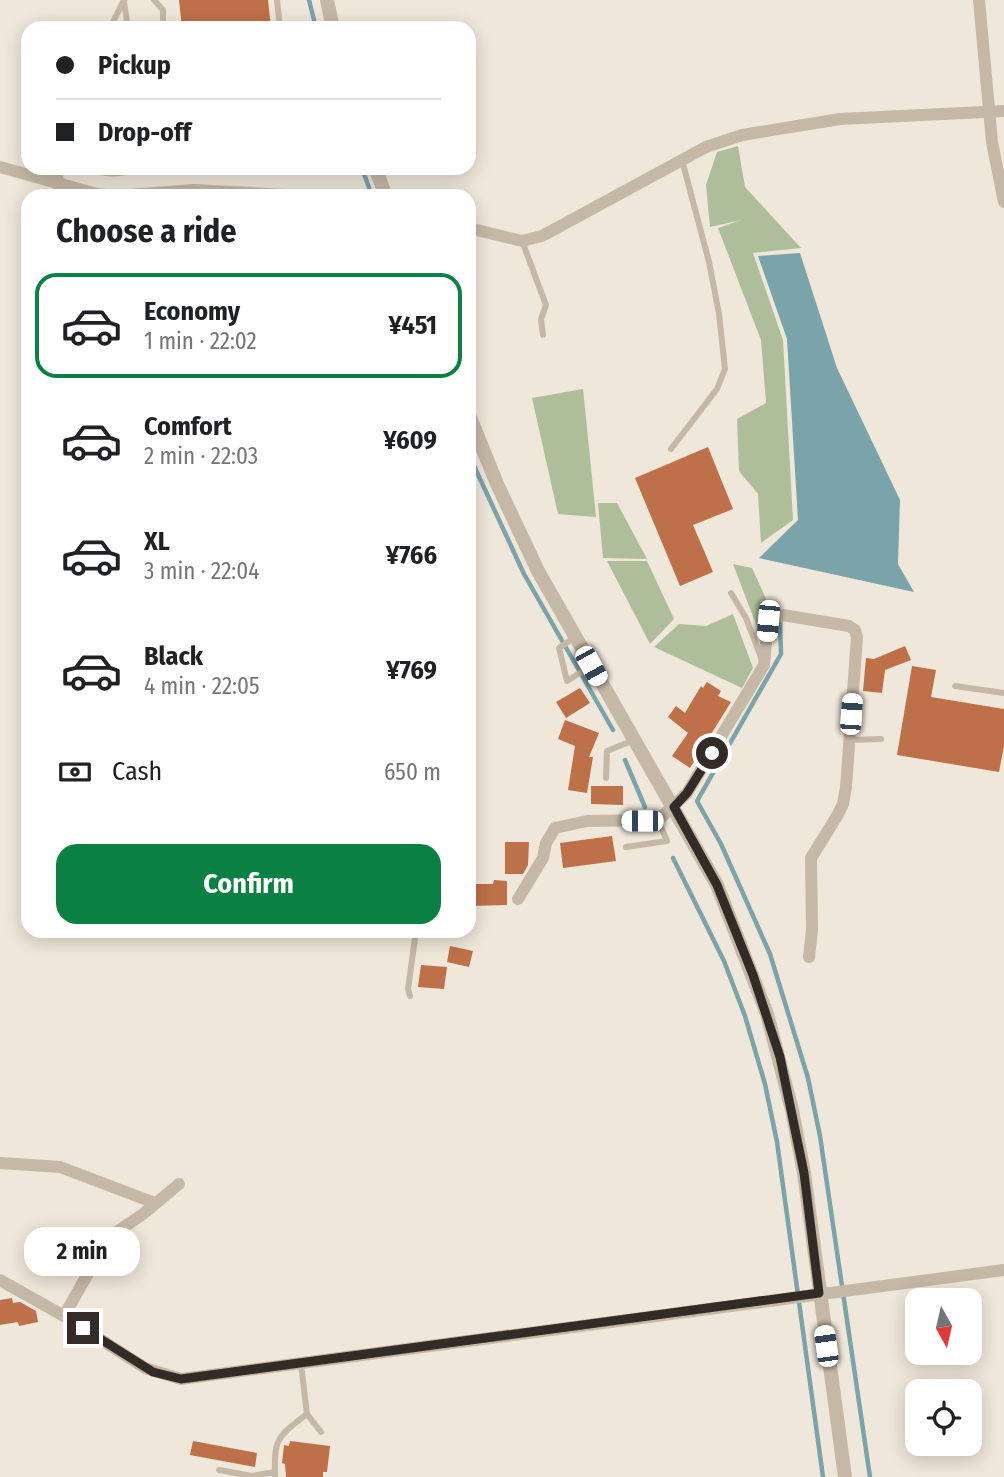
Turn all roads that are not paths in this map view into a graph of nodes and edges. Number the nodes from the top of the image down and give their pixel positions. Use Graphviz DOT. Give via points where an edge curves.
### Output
graph roads {
  1 [pos="155,0"];
  2 [pos="276,0"];
  3 [pos="327,0"];
  4 [pos="979,0"];
  5 [pos="114,21"];
  6 [pos="127,21"];
  7 [pos="163,21"];
  8 [pos="280,21"];
  9 [pos="332,21"];
  10 [pos="1004,111"];
  11 [pos="989,112"];
  12 [pos="682,160"];
  13 [pos="0,167"];
  14 [pos="21,174"];
  15 [pos="25,175"];
  16 [pos="57,175"];
  17 [pos="59,186"];
  18 [pos="76,189"];
  19 [pos="1004,202"];
  20 [pos="476,230"];
  21 [pos="522,242"];
  22 [pos="543,335"];
  23 [pos="476,433"];
  24 [pos="671,449"];
  25 [pos="731,593"];
  26 [pos="572,639"];
  27 [pos="764,665"];
  28 [pos="589,668"];
  29 [pos="955,686"];
  30 [pos="1004,693"];
  31 [pos="881,739"];
  32 [pos="634,740"];
  33 [pos="849,740"];
  34 [pos="606,778"];
  35 [pos="674,807"];
  36 [pos="658,820"];
  37 [pos="626,847"];
  38 [pos="518,900"];
  39 [pos="415,938"];
  40 [pos="809,957"];
  41 [pos="410,996"];
  42 [pos="0,1163"];
  43 [pos="179,1184"];
  44 [pos="155,1203"];
  45 [pos="1004,1270"];
  46 [pos="0,1280"];
  47 [pos="805,1295"];
  48 [pos="65,1316"];
  49 [pos="301,1362"];
  50 [pos="306,1414"];
  51 [pos="321,1432"];
  52 [pos="219,1470"];
  53 [pos="275,1475"];
  54 [pos="845,1477"];
  1 -- 7 [label="lane" via="163,10"];
  2 -- 8 [label="lane"];
  3 -- 9 [label="street"];
  4 -- 11 [label="street"];
  5 -- 6 [label="lane" via="124,0"];
  10 -- 11 [label="street"];
  11 -- 12 [label="street" via="840,119 742,135"];
  11 -- 19 [label="street"];
  12 -- 21 [label="street" via="542,236"];
  12 -- 24 [label="lane" via="709,262 725,369 717,389"];
  13 -- 14 [label="street"];
  15 -- 17 [label="street"];
  16 -- 17 [label="street"];
  17 -- 18 [label="street"];
  20 -- 21 [label="street"];
  21 -- 22 [label="lane" via="546,305 541,319"];
  23 -- 26 [label="street"];
  25 -- 27 [label="lane"];
  26 -- 28 [label="street"];
  26 -- 28 [label="lane" via="561,646 566,681"];
  27 -- 33 [label="street" via="768,621 777,616 855,630"];
  27 -- 35 [label="street"];
  28 -- 32 [label="street"];
  29 -- 30 [label="lane"];
  31 -- 33 [label="lane"];
  32 -- 34 [label="lane" via="607,751"];
  32 -- 35 [label="street"];
  33 -- 40 [label="street" via="843,804 811,858"];
  35 -- 36 [label="street"];
  35 -- 47 [label="street" via="721,895 780,1057 804,1173"];
  36 -- 37 [label="lane" via="667,841"];
  36 -- 38 [label="street" via="587,821 555,828"];
  39 -- 41 [label="lane"];
  42 -- 44 [label="street" via="60,1167"];
  43 -- 44 [label="street"];
  44 -- 48 [label="street" via="108,1238"];
  45 -- 47 [label="street"];
  46 -- 48 [label="street"];
  47 -- 49 [label="street"];
  47 -- 54 [label="street"];
  48 -- 49 [label="street" via="145,1368 172,1378"];
  49 -- 50 [label="lane"];
  50 -- 51 [label="lane"];
  50 -- 53 [label="lane" via="285,1429 275,1451"];
  52 -- 53 [label="lane"];
}
